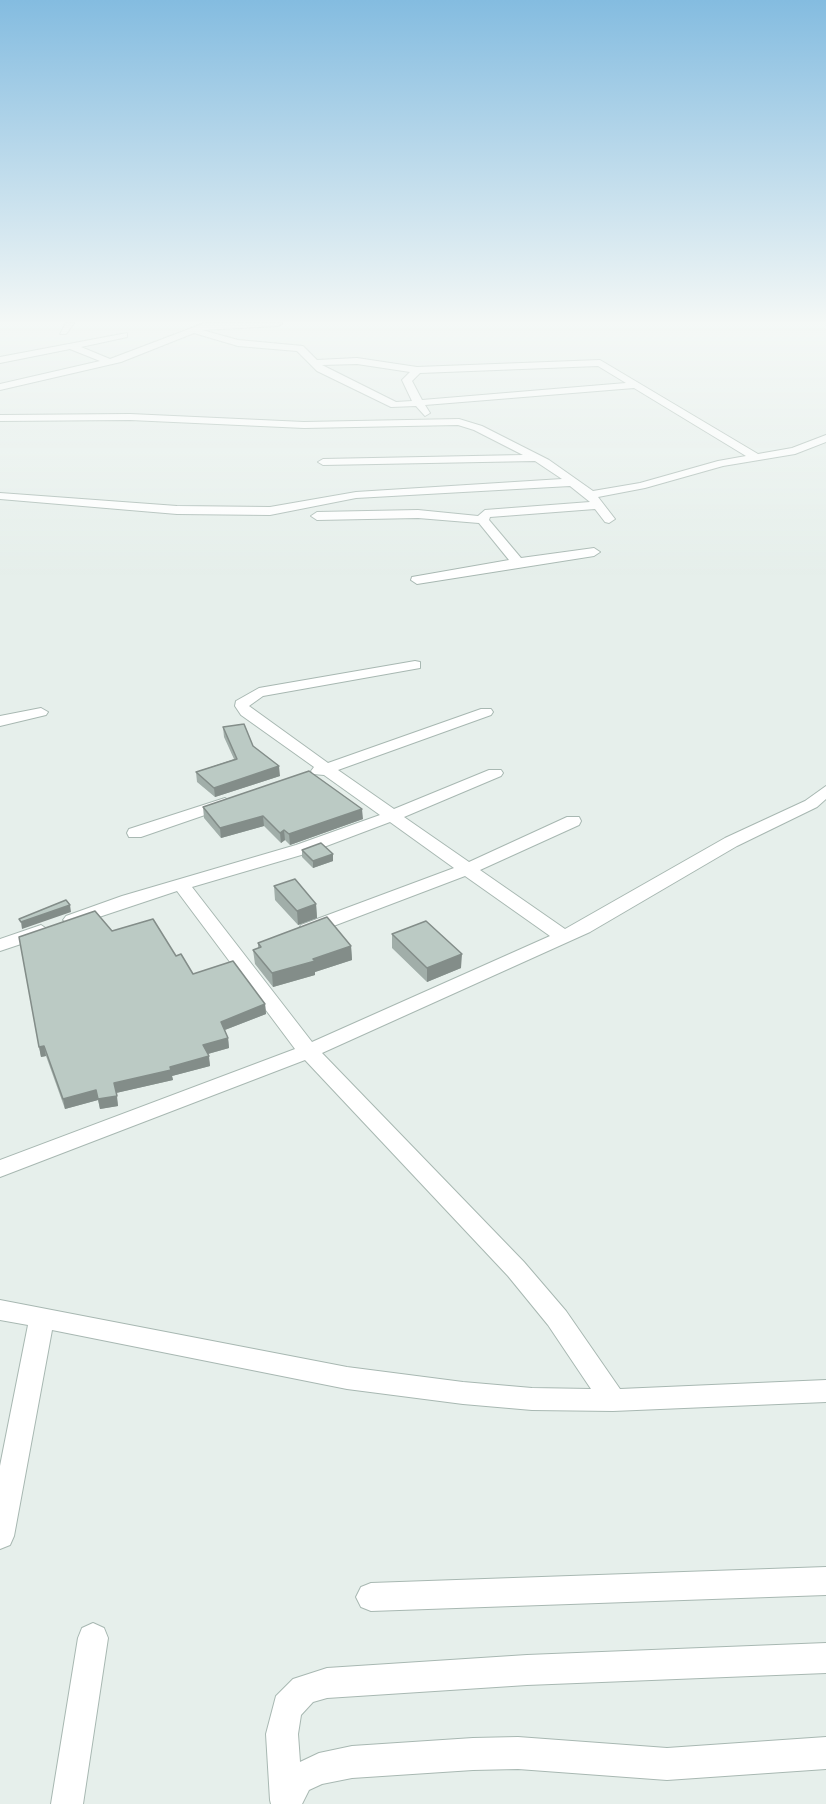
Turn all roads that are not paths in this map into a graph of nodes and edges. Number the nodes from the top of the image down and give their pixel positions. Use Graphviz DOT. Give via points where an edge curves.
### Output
graph roads {
  1 [pos="421,407"];
  2 [pos="671,407"];
  3 [pos="0,418"];
  4 [pos="432,422"];
  5 [pos="826,438"];
  6 [pos="538,458"];
  7 [pos="757,458"];
  8 [pos="323,462"];
  9 [pos="573,482"];
  10 [pos="591,495"];
  11 [pos="0,496"];
  12 [pos="599,505"];
  13 [pos="317,516"];
  14 [pos="609,519"];
  15 [pos="483,520"];
  16 [pos="594,552"];
  17 [pos="514,563"];
  18 [pos="417,580"];
  19 [pos="415,665"];
  20 [pos="41,712"];
  21 [pos="486,712"];
  22 [pos="0,721"];
  23 [pos="326,769"];
  24 [pos="495,772"];
  25 [pos="303,776"];
  26 [pos="826,791"];
  27 [pos="236,799"];
  28 [pos="392,816"];
  29 [pos="573,821"];
  30 [pos="135,833"];
  31 [pos="467,869"];
  32 [pos="181,885"];
  33 [pos="291,936"];
  34 [pos="562,937"];
  35 [pos="0,945"];
  36 [pos="258,948"];
  37 [pos="236,957"];
  38 [pos="308,1051"];
  39 [pos="0,1169"];
  40 [pos="0,1310"];
  41 [pos="42,1318"];
  42 [pos="826,1391"];
  43 [pos="613,1400"];
  44 [pos="0,1536"];
  45 [pos="826,1581"];
  46 [pos="371,1597"];
  47 [pos="93,1638"];
  48 [pos="826,1658"];
  49 [pos="826,1753"];
  50 [pos="286,1801"];
  51 [pos="67,1804"];
  1 -- 4 [label="street"];
  2 -- 7 [label="street"];
  3 -- 4 [label="street" via="130,417 304,425"];
  4 -- 6 [label="street" via="466,424"];
  5 -- 7 [label="street" via="795,451"];
  6 -- 8 [label="street"];
  6 -- 9 [label="street"];
  7 -- 10 [label="street"];
  9 -- 10 [label="street"];
  9 -- 11 [label="street" via="356,495 270,511 177,510"];
  10 -- 12 [label="street"];
  12 -- 14 [label="street"];
  12 -- 15 [label="street" via="494,512 485,514"];
  13 -- 15 [label="street" via="418,514"];
  15 -- 17 [label="street" via="516,557"];
  16 -- 17 [label="street"];
  17 -- 18 [label="street"];
  19 -- 23 [label="street" via="259,692 243,701 246,712"];
  20 -- 22 [label="street"];
  21 -- 23 [label="street"];
  23 -- 25 [label="street"];
  23 -- 28 [label="street"];
  24 -- 28 [label="street"];
  26 -- 34 [label="street" via="811,804 731,842"];
  27 -- 30 [label="street"];
  28 -- 31 [label="street"];
  28 -- 32 [label="street" via="302,849"];
  29 -- 31 [label="street"];
  31 -- 33 [label="street"];
  31 -- 34 [label="street"];
  32 -- 35 [label="street"];
  32 -- 37 [label="street"];
  34 -- 38 [label="street"];
  36 -- 37 [label="street"];
  37 -- 38 [label="street"];
  38 -- 39 [label="street"];
  38 -- 43 [label="street" via="516,1269 557,1318"];
  40 -- 41 [label="street"];
  41 -- 43 [label="street" via="400,1387 532,1399"];
  41 -- 44 [label="street"];
  42 -- 43 [label="street"];
  45 -- 46 [label="street"];
  47 -- 51 [label="street"];
  48 -- 50 [label="street" via="327,1683 304,1690 287,1707 282,1734"];
  49 -- 50 [label="street" via="667,1764 518,1753 352,1762 319,1769 298,1779"];
}
